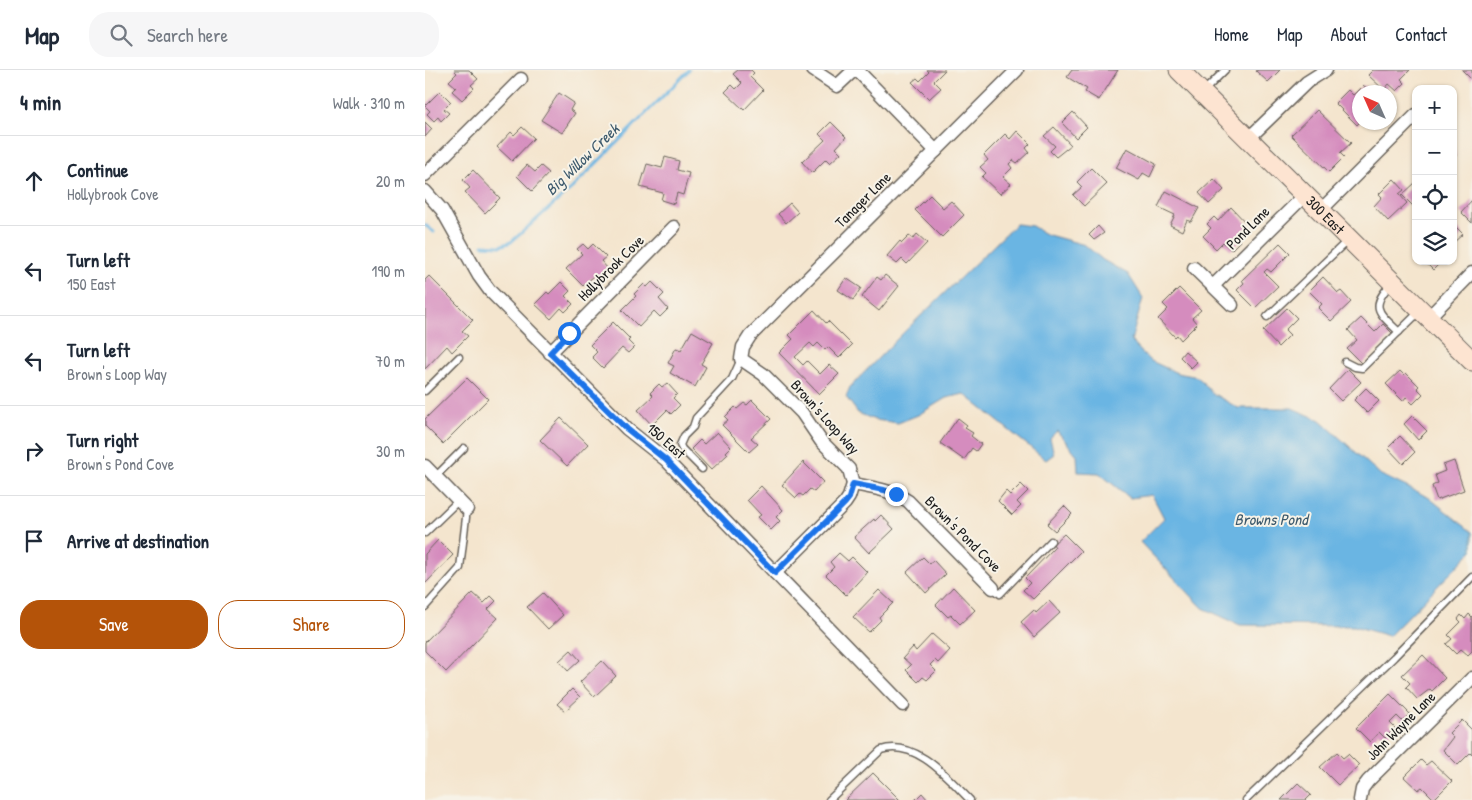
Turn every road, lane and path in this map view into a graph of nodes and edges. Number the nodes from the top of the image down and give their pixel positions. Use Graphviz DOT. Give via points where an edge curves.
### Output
graph roads {
  1 [pos="813,70"];
  2 [pos="856,70"];
  3 [pos="1017,70"];
  4 [pos="1179,70"];
  5 [pos="1225,70"];
  6 [pos="1326,70"];
  7 [pos="521,78"];
  8 [pos="1202,92"];
  9 [pos="1412,119"];
  10 [pos="1249,138"];
  11 [pos="936,150"];
  12 [pos="425,175"];
  13 [pos="425,191"];
  14 [pos="1306,194"];
  15 [pos="1321,210"];
  16 [pos="674,227"];
  17 [pos="1349,238"];
  18 [pos="1195,268"];
  19 [pos="1472,273"];
  20 [pos="1393,282"];
  21 [pos="1213,286"];
  22 [pos="1232,305"];
  23 [pos="1424,314"];
  24 [pos="1267,316"];
  25 [pos="1399,332"];
  26 [pos="550,353"];
  27 [pos="459,357"];
  28 [pos="741,359"];
  29 [pos="1472,361"];
  30 [pos="1345,362"];
  31 [pos="425,391"];
  32 [pos="464,448"];
  33 [pos="425,466"];
  34 [pos="702,470"];
  35 [pos="435,477"];
  36 [pos="853,484"];
  37 [pos="463,504"];
  38 [pos="425,533"];
  39 [pos="1051,541"];
  40 [pos="775,573"];
  41 [pos="1472,577"];
  42 [pos="993,588"];
  43 [pos="425,607"];
  44 [pos="1472,678"];
  45 [pos="903,705"];
  46 [pos="829,800"];
  47 [pos="970,800"];
  48 [pos="1246,800"];
  49 [pos="1360,800"];
  1 -- 2 [label="street" via="837,86"];
  2 -- 11 [label="street"];
  3 -- 11 [label="street, Tanager Lane"];
  4 -- 8 [label="main road, 300 East"];
  5 -- 8 [label="lane"];
  6 -- 10 [label="street" via="1307,82"];
  7 -- 12 [label="street"];
  8 -- 10 [label="main road, 300 East"];
  9 -- 15 [label="street"];
  10 -- 14 [label="main road, 300 East"];
  11 -- 28 [label="street, Tanager Lane" via="750,336 743,347"];
  13 -- 26 [label="street, 150 East" via="442,210 490,292"];
  14 -- 15 [label="main road, 300 East"];
  14 -- 21 [label="street, Pond Lane"];
  15 -- 17 [label="main road, 300 East"];
  16 -- 26 [label="street, Hollybrook Cove"];
  17 -- 20 [label="main road, 300 East"];
  17 -- 24 [label="lane"];
  18 -- 21 [label="street"];
  19 -- 23 [label="street"];
  20 -- 23 [label="main road, 300 East"];
  20 -- 25 [label="lane" via="1378,302 1384,318"];
  21 -- 22 [label="street"];
  23 -- 25 [label="lane"];
  23 -- 29 [label="main road, 300 East"];
  25 -- 30 [label="lane" via="1362,368"];
  26 -- 40 [label="street, 150 East" via="627,429 666,460"];
  27 -- 31 [label="lane"];
  28 -- 34 [label="lane" via="732,379 696,418 693,428 681,440 682,449"];
  28 -- 36 [label="street, Brown's Loop Way" via="763,374 802,413 821,441 849,469"];
  32 -- 35 [label="lane"];
  33 -- 35 [label="street"];
  35 -- 37 [label="street"];
  36 -- 40 [label="street" via="845,503"];
  36 -- 42 [label="street, Brown's Pond Cove" via="884,490 908,501"];
  37 -- 38 [label="lane"];
  37 -- 43 [label="lane" via="460,568"];
  39 -- 42 [label="lane" via="1000,594"];
  40 -- 45 [label="street, 150 East"];
  41 -- 48 [label="lane"];
  44 -- 49 [label="street, John Wayne Lane" via="1368,781"];
  46 -- 47 [label="lane" via="881,750 890,747 934,764"];
}
